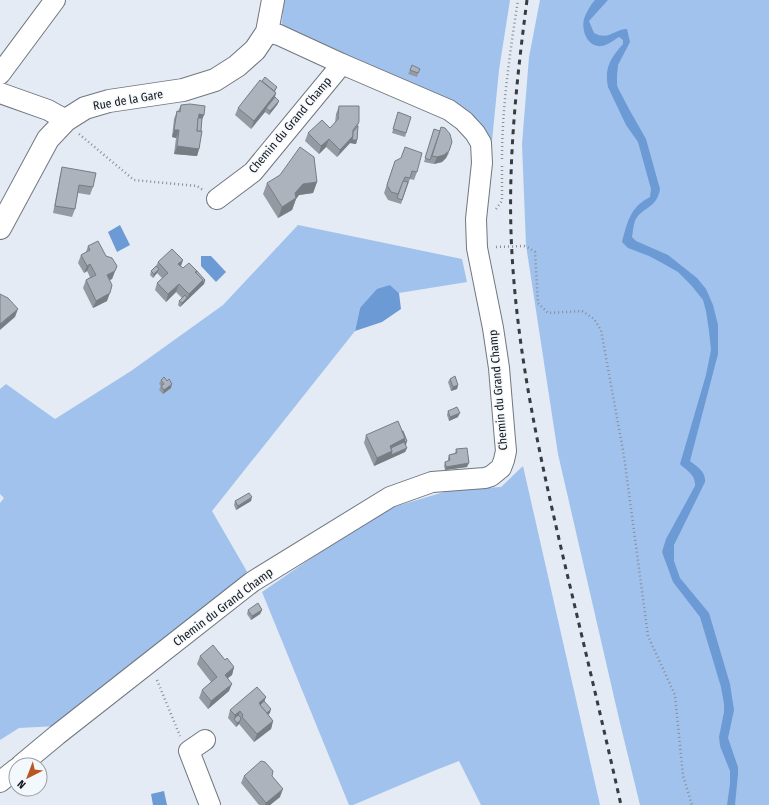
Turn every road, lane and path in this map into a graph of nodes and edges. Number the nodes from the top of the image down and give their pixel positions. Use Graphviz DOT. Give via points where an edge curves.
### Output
graph roads {
  1 [pos="55,0"];
  2 [pos="273,0"];
  3 [pos="518,0"];
  4 [pos="267,32"];
  5 [pos="342,64"];
  6 [pos="0,74"];
  7 [pos="0,93"];
  8 [pos="66,120"];
  9 [pos="217,199"];
  10 [pos="476,219"];
  11 [pos="0,228"];
  12 [pos="477,248"];
  13 [pos="150,663"];
  14 [pos="197,745"];
  15 [pos="31,757"];
  16 [pos="8,776"];
  17 [pos="0,782"];
  18 [pos="210,805"];
  19 [pos="692,805"];
  1 -- 6 [label="street"];
  2 -- 4 [label="main road, Rue de la Gare"];
  3 -- 10 [label="path" via="508,67 502,149 502,201 496,209"];
  4 -- 5 [label="street, Chemin du Grand Champ"];
  4 -- 8 [label="main road, Rue de la Gare" via="255,50 215,80 183,90 109,101 85,108"];
  5 -- 9 [label="street, Chemin du Grand Champ" via="253,172"];
  5 -- 10 [label="street, Chemin du Grand Champ" via="450,110 475,133 481,143 482,163"];
  7 -- 8 [label="street" via="48,110"];
  8 -- 9 [label="path" via="75,131 134,180 197,186"];
  8 -- 11 [label="main road, Rue de la Gare" via="48,139"];
  10 -- 12 [label="street, Chemin du Grand Champ"];
  12 -- 13 [label="street, Chemin du Grand Champ" via="499,368 506,451 501,468 492,476 485,478 432,482 390,497 252,582"];
  12 -- 19 [label="path" via="530,248 535,252 538,303 548,313 582,312 594,319 601,330 624,456 648,636 675,695 683,776"];
  13 -- 14 [label="path" via="178,733"];
  13 -- 15 [label="street, Chemin du Grand Champ"];
  14 -- 18 [label="street"];
  16 -- 17 [label="street"];
}
